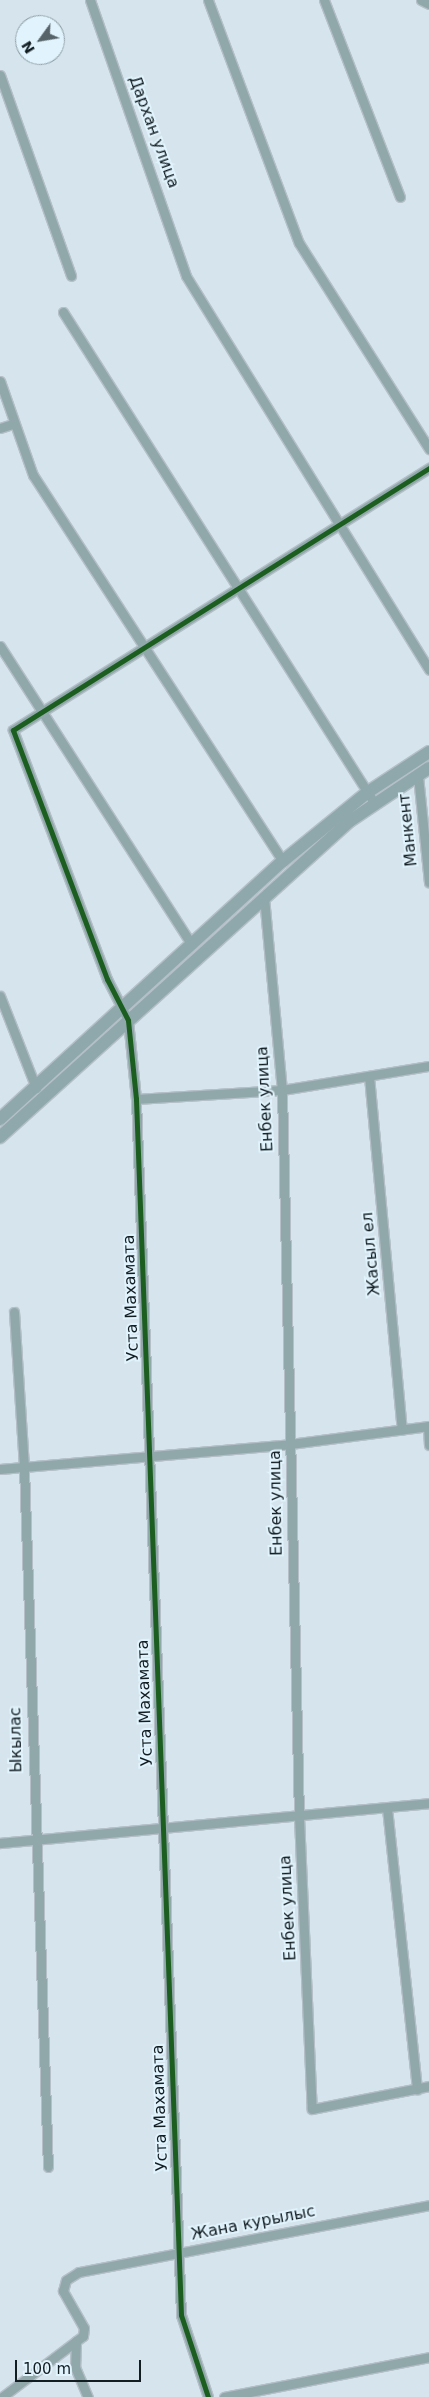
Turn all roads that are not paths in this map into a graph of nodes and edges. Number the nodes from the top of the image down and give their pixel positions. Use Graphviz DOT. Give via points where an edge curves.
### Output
graph roads {
  1 [pos="90,0"];
  2 [pos="208,0"];
  3 [pos="324,0"];
  4 [pos="421,0"];
  5 [pos="429,4"];
  6 [pos="0,74"];
  7 [pos="400,197"];
  8 [pos="71,276"];
  9 [pos="63,312"];
  10 [pos="0,381"];
  11 [pos="12,424"];
  12 [pos="0,428"];
  13 [pos="429,449"];
  14 [pos="429,468"];
  15 [pos="337,526"];
  16 [pos="238,588"];
  17 [pos="0,646"];
  18 [pos="142,649"];
  19 [pos="429,670"];
  20 [pos="42,712"];
  21 [pos="429,752"];
  22 [pos="429,768"];
  23 [pos="418,776"];
  24 [pos="368,792"];
  25 [pos="375,804"];
  26 [pos="283,861"];
  27 [pos="429,882"];
  28 [pos="264,898"];
  29 [pos="192,945"];
  30 [pos="0,996"];
  31 [pos="122,1006"];
  32 [pos="128,1020"];
  33 [pos="429,1066"];
  34 [pos="369,1076"];
  35 [pos="36,1088"];
  36 [pos="282,1090"];
  37 [pos="136,1099"];
  38 [pos="0,1119"];
  39 [pos="0,1137"];
  40 [pos="14,1312"];
  41 [pos="428,1426"];
  42 [pos="402,1429"];
  43 [pos="290,1444"];
  44 [pos="429,1445"];
  45 [pos="148,1454"];
  46 [pos="24,1467"];
  47 [pos="0,1469"];
  48 [pos="429,1803"];
  49 [pos="387,1808"];
  50 [pos="299,1817"];
  51 [pos="163,1831"];
  52 [pos="34,1840"];
  53 [pos="0,1843"];
  54 [pos="429,2086"];
  55 [pos="417,2089"];
  56 [pos="48,2167"];
  57 [pos="429,2205"];
  58 [pos="178,2252"];
  59 [pos="76,2341"];
  60 [pos="429,2357"];
  61 [pos="2,2397"];
  62 [pos="88,2397"];
  63 [pos="208,2397"];
  64 [pos="224,2397"];
  1 -- 15 [label="street, Дархан улица" via="186,276"];
  2 -- 13 [label="street" via="300,243"];
  3 -- 7 [label="street"];
  4 -- 5 [label="street"];
  6 -- 8 [label="street"];
  9 -- 16 [label="street"];
  10 -- 11 [label="street"];
  11 -- 12 [label="street"];
  11 -- 18 [label="street" via="33,475"];
  14 -- 15 [label="street"];
  15 -- 16 [label="street"];
  15 -- 19 [label="street, Дархан улица"];
  16 -- 18 [label="street"];
  16 -- 24 [label="street"];
  17 -- 20 [label="street"];
  18 -- 20 [label="street"];
  18 -- 26 [label="street"];
  20 -- 29 [label="street"];
  20 -- 31 [label="street, Уста Махамата" via="18,724 13,732"];
  21 -- 24 [label="main road"];
  22 -- 23 [label="main road"];
  23 -- 25 [label="main road"];
  23 -- 27 [label="street, Манкент"];
  24 -- 25 [label="street"];
  24 -- 26 [label="main road"];
  25 -- 28 [label="main road" via="350,821"];
  26 -- 29 [label="main road"];
  28 -- 32 [label="main road"];
  28 -- 36 [label="street, Енбек улица"];
  29 -- 31 [label="main road"];
  30 -- 35 [label="street"];
  31 -- 32 [label="street, Уста Махамата"];
  31 -- 35 [label="main road"];
  32 -- 37 [label="street, Уста Махамата"];
  32 -- 39 [label="main road"];
  33 -- 34 [label="street"];
  34 -- 36 [label="street"];
  34 -- 42 [label="street, Жасыл ел"];
  35 -- 38 [label="main road"];
  36 -- 37 [label="street"];
  36 -- 43 [label="street, Енбек улица"];
  37 -- 45 [label="street, Уста Махамата"];
  40 -- 46 [label="street, Ыкылас"];
  41 -- 42 [label="street"];
  41 -- 44 [label="street"];
  42 -- 43 [label="street"];
  43 -- 45 [label="street"];
  43 -- 50 [label="street, Енбек улица"];
  45 -- 46 [label="street"];
  45 -- 51 [label="street, Уста Махамата"];
  46 -- 47 [label="street"];
  46 -- 52 [label="street, Ыкылас"];
  48 -- 49 [label="street"];
  49 -- 50 [label="street"];
  49 -- 55 [label="street"];
  50 -- 51 [label="street"];
  50 -- 55 [label="street, Енбек улица" via="312,2109"];
  51 -- 52 [label="street"];
  51 -- 58 [label="street, Уста Махамата"];
  52 -- 53 [label="street"];
  52 -- 56 [label="street, Ыкылас"];
  54 -- 55 [label="street"];
  57 -- 58 [label="street, Жана курылыс"];
  58 -- 59 [label="street, Жана курылыс" via="78,2272 66,2280 63,2291 84,2328"];
  58 -- 63 [label="street, Уста Махамата" via="181,2315"];
  59 -- 61 [label="street"];
  59 -- 62 [label="street, Жана курылыс" via="75,2367"];
  60 -- 64 [label="street"];
}
